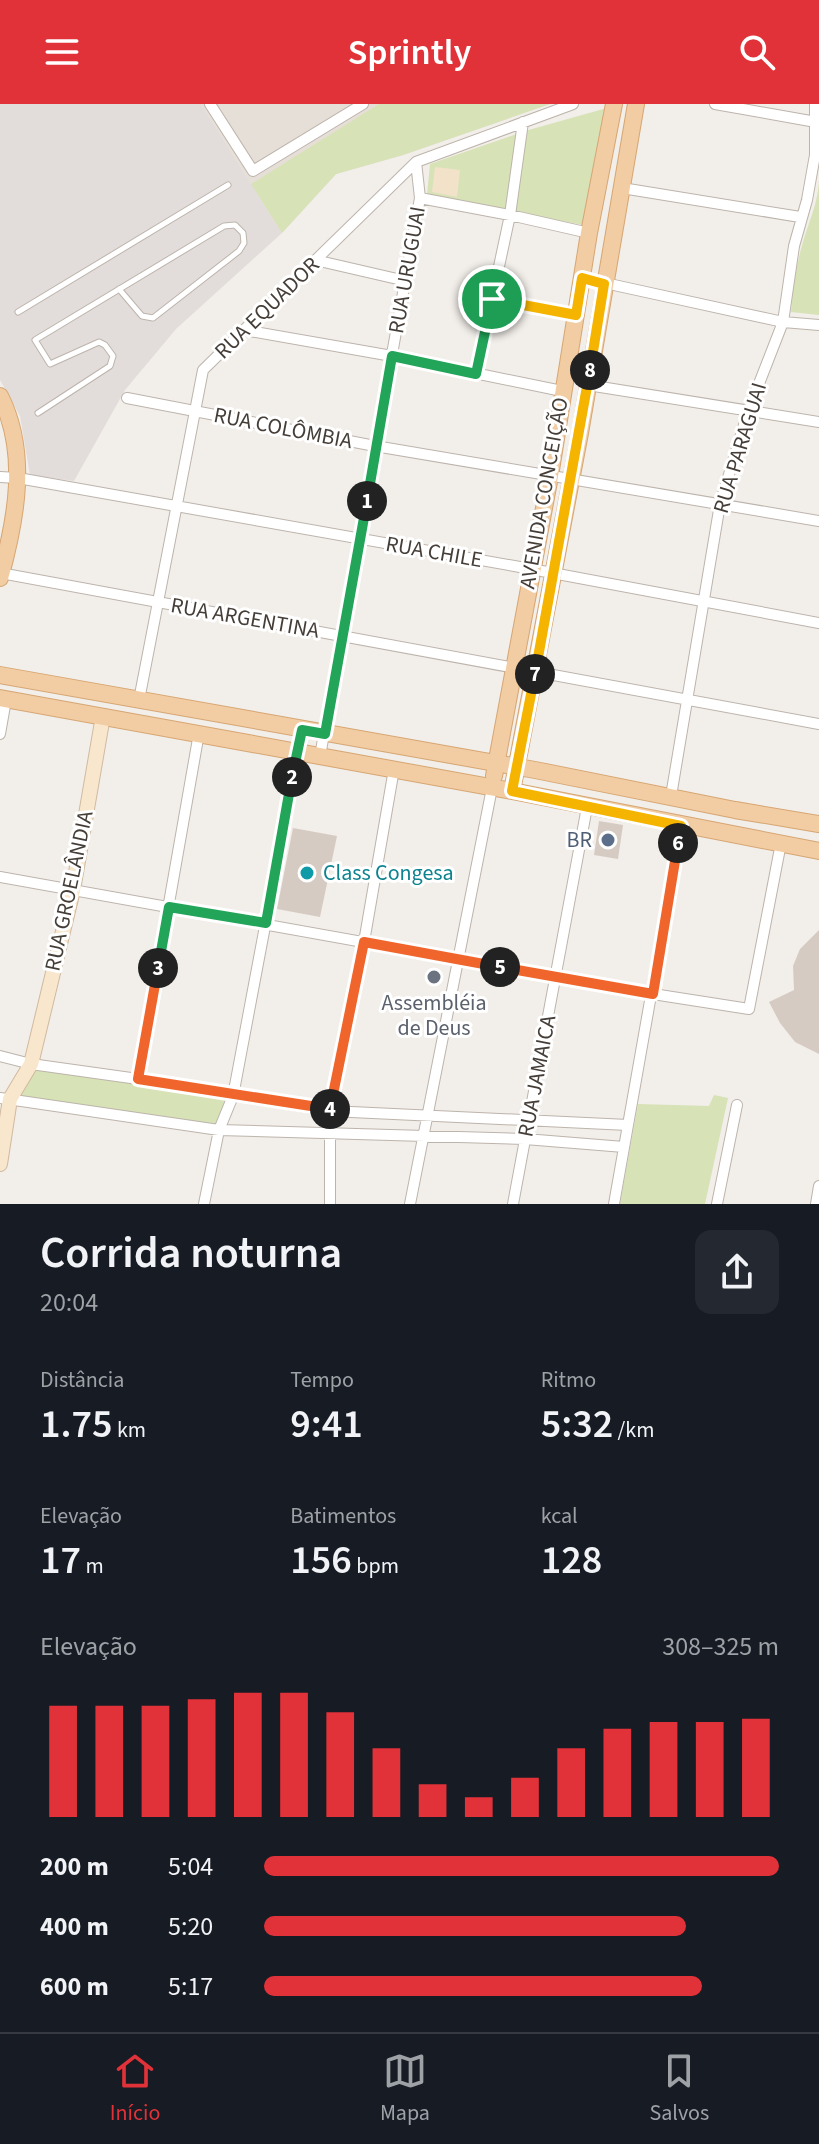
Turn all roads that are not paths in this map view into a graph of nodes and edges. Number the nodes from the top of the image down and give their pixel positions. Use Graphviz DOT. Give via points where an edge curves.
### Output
graph roads {
  1 [pos="210,104"];
  2 [pos="363,104"];
  3 [pos="573,104"];
  4 [pos="614,104"];
  5 [pos="636,104"];
  6 [pos="715,104"];
  7 [pos="815,104"];
  8 [pos="523,122"];
  9 [pos="816,122"];
  10 [pos="416,162"];
  11 [pos="228,185"];
  12 [pos="622,188"];
  13 [pos="420,198"];
  14 [pos="510,215"];
  15 [pos="800,217"];
  16 [pos="589,233"];
  17 [pos="315,260"];
  18 [pos="582,278"];
  19 [pos="406,281"];
  20 [pos="604,284"];
  21 [pos="119,289"];
  22 [pos="492,299"];
  23 [pos="18,312"];
  24 [pos="576,315"];
  25 [pos="783,322"];
  26 [pos="819,325"];
  27 [pos="244,330"];
  28 [pos="392,356"];
  29 [pos="476,374"];
  30 [pos="588,385"];
  31 [pos="562,391"];
  32 [pos="0,396"];
  33 [pos="127,398"];
  34 [pos="195,411"];
  35 [pos="748,412"];
  36 [pos="38,413"];
  37 [pos="819,422"];
  38 [pos="375,446"];
  39 [pos="550,476"];
  40 [pos="0,477"];
  41 [pos="18,478"];
  42 [pos="571,479"];
  43 [pos="720,504"];
  44 [pos="177,506"];
  45 [pos="819,521"];
  46 [pos="361,539"];
  47 [pos="531,569"];
  48 [pos="552,573"];
  49 [pos="0,575"];
  50 [pos="159,603"];
  51 [pos="703,603"];
  52 [pos="819,623"];
  53 [pos="343,636"];
  54 [pos="514,667"];
  55 [pos="535,670"];
  56 [pos="0,675"];
  57 [pos="3,699"];
  58 [pos="139,700"];
  59 [pos="686,701"];
  60 [pos="103,716"];
  61 [pos="819,724"];
  62 [pos="302,730"];
  63 [pos="199,733"];
  64 [pos="0,734"];
  65 [pos="325,734"];
  66 [pos="296,752"];
  67 [pos="320,756"];
  68 [pos="497,765"];
  69 [pos="517,768"];
  70 [pos="394,769"];
  71 [pos="492,788"];
  72 [pos="512,791"];
  73 [pos="671,796"];
  74 [pos="587,807"];
  75 [pos="735,810"];
  76 [pos="819,824"];
  77 [pos="681,826"];
  78 [pos="781,843"];
  79 [pos="819,851"];
  80 [pos="0,877"];
  81 [pos="73,890"];
  82 [pos="169,907"];
  83 [pos="266,923"];
  84 [pos="364,942"];
  85 [pos="460,960"];
  86 [pos="556,976"];
  87 [pos="653,994"];
  88 [pos="0,1056"];
  89 [pos="31,1064"];
  90 [pos="138,1079"];
  91 [pos="233,1096"];
  92 [pos="5,1098"];
  93 [pos="737,1105"];
  94 [pos="330,1111"];
  95 [pos="428,1117"];
  96 [pos="528,1121"];
  97 [pos="628,1125"];
  98 [pos="219,1130"];
  99 [pos="330,1132"];
  100 [pos="424,1135"];
  101 [pos="525,1139"];
  102 [pos="624,1147"];
  103 [pos="0,1164"];
  104 [pos="819,1186"];
  105 [pos="204,1204"];
  106 [pos="330,1204"];
  107 [pos="410,1204"];
  108 [pos="513,1204"];
  109 [pos="614,1204"];
  110 [pos="717,1204"];
  111 [pos="816,1204"];
  1 -- 2 [label="street" via="253,171"];
  3 -- 8 [label="street, RUA EQUADOR"];
  4 -- 16 [label="main road, AVENIDA CONCEIÇÃO"];
  5 -- 12 [label="main road, AVENIDA CONCEIÇÃO"];
  6 -- 9 [label="street"];
  7 -- 9 [label="street, RUA PARAGUAI"];
  8 -- 10 [label="street, RUA EQUADOR"];
  8 -- 14 [label="street"];
  9 -- 15 [label="street, RUA PARAGUAI" via="812,176"];
  10 -- 13 [label="street, RUA URUGUAI"];
  10 -- 17 [label="street, RUA EQUADOR"];
  11 -- 23 [label="lane"];
  12 -- 15 [label="street"];
  12 -- 20 [label="main road, AVENIDA CONCEIÇÃO"];
  13 -- 14 [label="street"];
  13 -- 19 [label="street, RUA URUGUAI"];
  14 -- 16 [label="street"];
  14 -- 22 [label="street"];
  15 -- 25 [label="street, RUA PARAGUAI"];
  16 -- 18 [label="main road, AVENIDA CONCEIÇÃO"];
  17 -- 19 [label="street"];
  17 -- 27 [label="street, RUA EQUADOR"];
  18 -- 20 [label="street"];
  18 -- 24 [label="main road, AVENIDA CONCEIÇÃO"];
  19 -- 28 [label="street, RUA URUGUAI"];
  20 -- 25 [label="street"];
  20 -- 30 [label="main road, AVENIDA CONCEIÇÃO"];
  21 -- 21 [label="lane" via="142,316 153,318 239,251 243,233 235,225 224,226"];
  21 -- 36 [label="lane" via="35,340 50,364 99,342 113,356 110,366"];
  22 -- 24 [label="street"];
  22 -- 29 [label="street"];
  24 -- 31 [label="main road, AVENIDA CONCEIÇÃO"];
  25 -- 26 [label="street"];
  25 -- 35 [label="street, RUA PARAGUAI"];
  27 -- 28 [label="street"];
  27 -- 34 [label="street, RUA EQUADOR" via="203,370"];
  28 -- 29 [label="street"];
  28 -- 38 [label="street, RUA URUGUAI"];
  29 -- 31 [label="street"];
  30 -- 35 [label="street"];
  30 -- 42 [label="main road, AVENIDA CONCEIÇÃO"];
  31 -- 39 [label="main road, AVENIDA CONCEIÇÃO"];
  32 -- 41 [label="main road" via="13,433"];
  33 -- 34 [label="street, RUA COLÔMBIA"];
  34 -- 38 [label="street, RUA COLÔMBIA"];
  34 -- 44 [label="street, RUA EQUADOR"];
  35 -- 37 [label="street"];
  35 -- 43 [label="street, RUA PARAGUAI"];
  38 -- 39 [label="street, RUA COLÔMBIA"];
  38 -- 46 [label="street, RUA URUGUAI"];
  39 -- 42 [label="street, RUA COLÔMBIA"];
  39 -- 47 [label="main road, AVENIDA CONCEIÇÃO"];
  40 -- 41 [label="street, RUA CHILE"];
  41 -- 44 [label="street, RUA CHILE"];
  41 -- 49 [label="main road" via="13,528"];
  42 -- 43 [label="street, RUA COLÔMBIA"];
  42 -- 48 [label="main road, AVENIDA CONCEIÇÃO"];
  43 -- 45 [label="street, RUA COLÔMBIA"];
  43 -- 51 [label="street, RUA PARAGUAI"];
  44 -- 46 [label="street, RUA CHILE"];
  44 -- 50 [label="street, RUA EQUADOR"];
  46 -- 47 [label="street, RUA CHILE"];
  46 -- 53 [label="street, RUA URUGUAI"];
  47 -- 48 [label="street, RUA CHILE"];
  47 -- 54 [label="main road, AVENIDA CONCEIÇÃO"];
  48 -- 51 [label="street, RUA CHILE"];
  48 -- 55 [label="main road, AVENIDA CONCEIÇÃO"];
  49 -- 50 [label="street, RUA ARGENTINA"];
  50 -- 53 [label="street, RUA ARGENTINA"];
  50 -- 58 [label="street, RUA EQUADOR"];
  51 -- 52 [label="street, RUA CHILE"];
  51 -- 59 [label="street, RUA PARAGUAI"];
  53 -- 54 [label="street, RUA ARGENTINA"];
  53 -- 65 [label="street, RUA URUGUAI"];
  54 -- 55 [label="street, RUA ARGENTINA"];
  54 -- 68 [label="main road, AVENIDA CONCEIÇÃO"];
  55 -- 59 [label="street, RUA ARGENTINA"];
  55 -- 69 [label="main road, AVENIDA CONCEIÇÃO"];
  56 -- 58 [label="main road"];
  57 -- 60 [label="main road"];
  57 -- 64 [label="street"];
  58 -- 62 [label="main road"];
  59 -- 61 [label="street, RUA ARGENTINA"];
  59 -- 73 [label="street, RUA PARAGUAI"];
  60 -- 63 [label="main road"];
  60 -- 81 [label="street, RUA GROELÂNDIA"];
  62 -- 65 [label="main road"];
  62 -- 66 [label="street"];
  63 -- 66 [label="main road"];
  63 -- 82 [label="street"];
  65 -- 67 [label="street, RUA URUGUAI"];
  65 -- 68 [label="main road"];
  66 -- 67 [label="main road"];
  66 -- 83 [label="street"];
  67 -- 70 [label="main road"];
  68 -- 69 [label="main road"];
  68 -- 71 [label="main road, AVENIDA CONCEIÇÃO"];
  69 -- 72 [label="main road, AVENIDA CONCEIÇÃO"];
  69 -- 73 [label="main road"];
  70 -- 71 [label="main road"];
  70 -- 84 [label="street"];
  71 -- 72 [label="main road"];
  71 -- 85 [label="street"];
  72 -- 74 [label="main road"];
  73 -- 75 [label="main road"];
  74 -- 77 [label="main road"];
  74 -- 86 [label="street, RUA JAMAICA"];
  75 -- 76 [label="main road"];
  75 -- 77 [label="main road" via="697,817"];
  77 -- 78 [label="main road"];
  77 -- 87 [label="street"];
  78 -- 79 [label="main road"];
  78 -- 87 [label="street" via="749,1009"];
  80 -- 81 [label="street"];
  81 -- 82 [label="street"];
  81 -- 89 [label="street, RUA GROELÂNDIA"];
  82 -- 83 [label="street"];
  82 -- 90 [label="street"];
  83 -- 84 [label="street"];
  83 -- 91 [label="street"];
  84 -- 85 [label="street"];
  84 -- 94 [label="street"];
  85 -- 86 [label="street"];
  85 -- 95 [label="street"];
  86 -- 87 [label="street"];
  86 -- 96 [label="street, RUA JAMAICA"];
  87 -- 97 [label="street"];
  88 -- 89 [label="street"];
  89 -- 90 [label="street"];
  89 -- 92 [label="street, RUA GROELÂNDIA"];
  90 -- 91 [label="street"];
  91 -- 94 [label="street"];
  91 -- 98 [label="street"];
  92 -- 98 [label="street"];
  92 -- 103 [label="street"];
  93 -- 110 [label="street"];
  94 -- 95 [label="street"];
  94 -- 99 [label="street"];
  95 -- 96 [label="street"];
  95 -- 100 [label="street"];
  96 -- 97 [label="street"];
  96 -- 101 [label="street, RUA JAMAICA"];
  97 -- 102 [label="street"];
  98 -- 99 [label="street"];
  98 -- 105 [label="street"];
  99 -- 100 [label="street"];
  99 -- 106 [label="street"];
  100 -- 101 [label="street"];
  100 -- 107 [label="street"];
  101 -- 102 [label="street"];
  101 -- 108 [label="street, RUA JAMAICA"];
  102 -- 109 [label="street"];
  104 -- 111 [label="street"];
}
